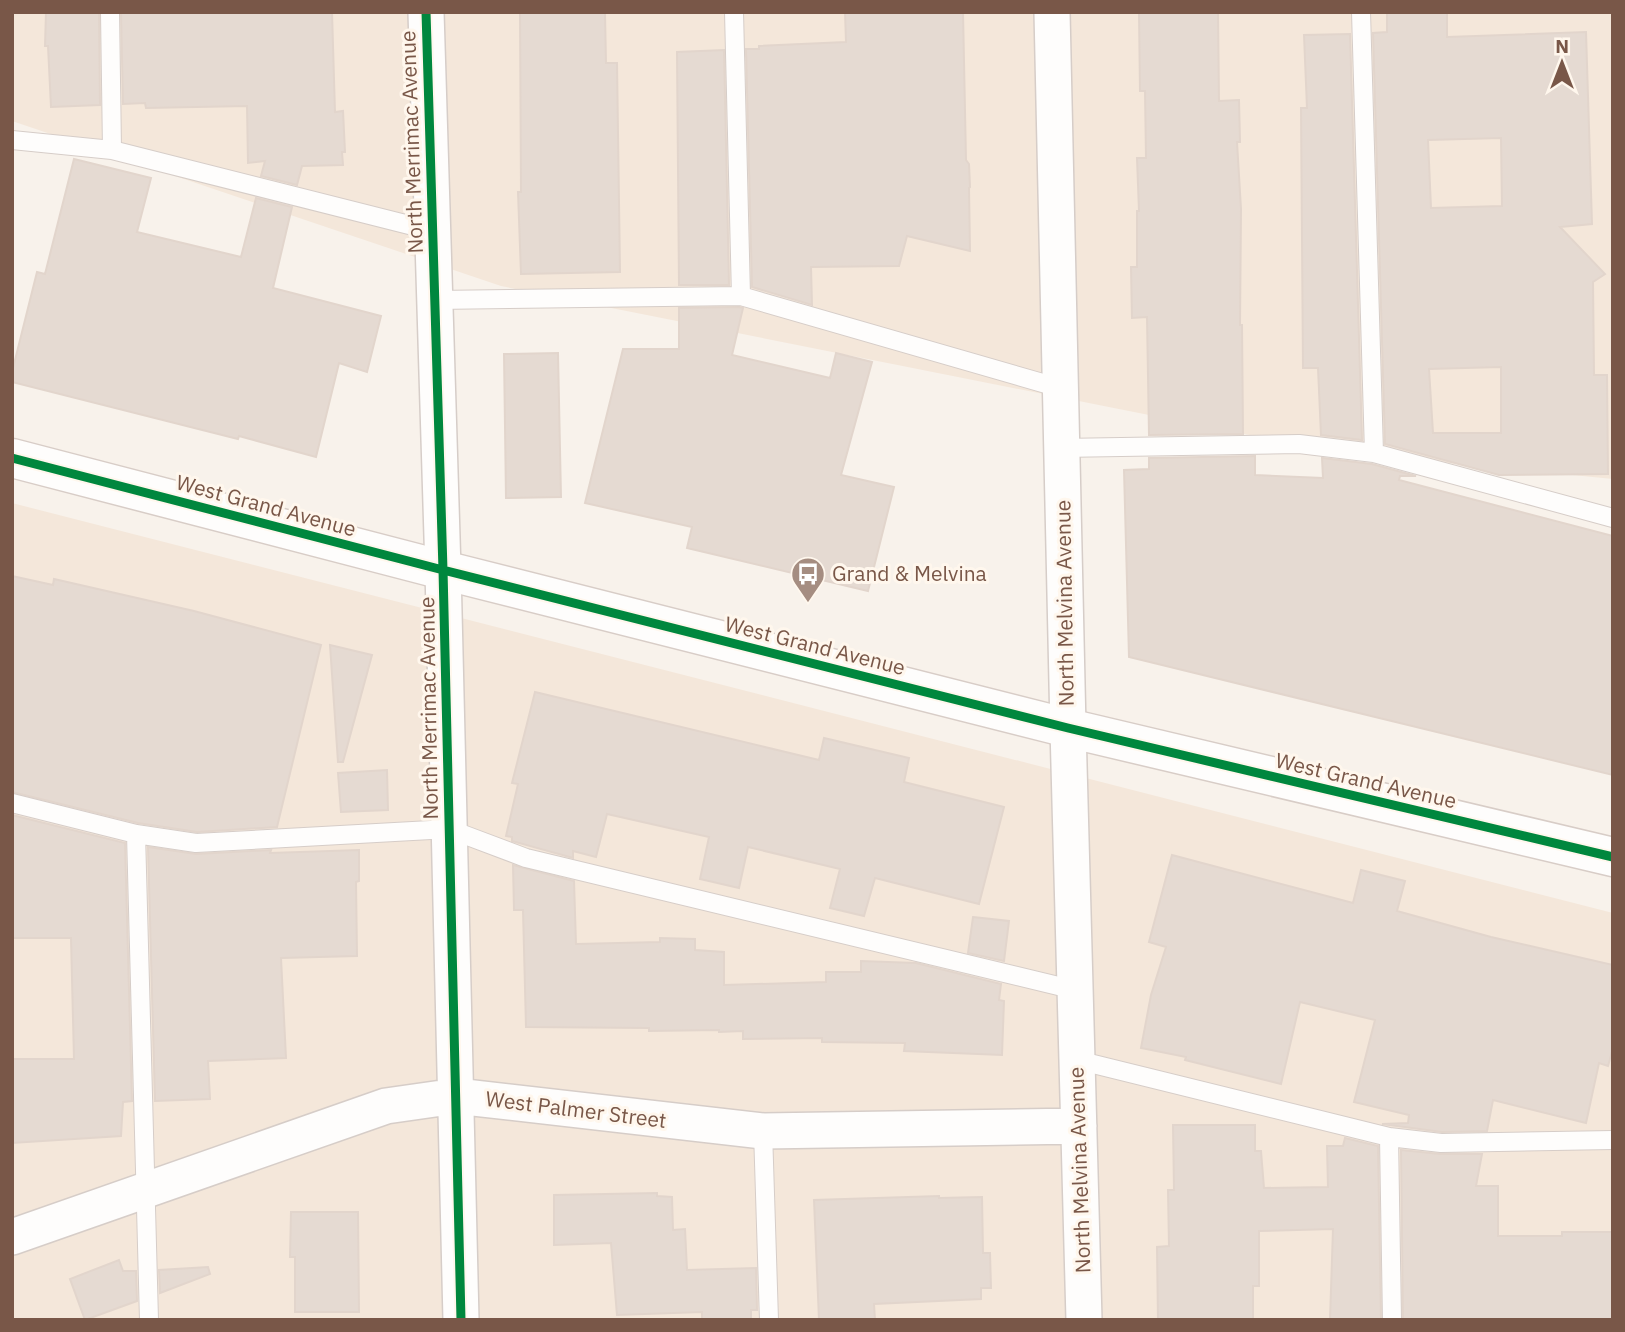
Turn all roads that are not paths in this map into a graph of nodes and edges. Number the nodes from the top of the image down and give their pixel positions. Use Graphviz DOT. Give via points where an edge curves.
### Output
graph roads {
  1 [pos="110,12"];
  2 [pos="426,12"];
  3 [pos="734,12"];
  4 [pos="1052,12"];
  5 [pos="1361,12"];
  6 [pos="12,140"];
  7 [pos="112,150"];
  8 [pos="433,231"];
  9 [pos="741,296"];
  10 [pos="435,300"];
  11 [pos="1060,388"];
  12 [pos="1061,448"];
  13 [pos="1374,453"];
  14 [pos="12,458"];
  15 [pos="1613,518"];
  16 [pos="443,570"];
  17 [pos="1068,728"];
  18 [pos="12,803"];
  19 [pos="450,829"];
  20 [pos="136,834"];
  21 [pos="1613,857"];
  22 [pos="1075,990"];
  23 [pos="1077,1060"];
  24 [pos="456,1096"];
  25 [pos="1079,1126"];
  26 [pos="763,1132"];
  27 [pos="1389,1137"];
  28 [pos="1613,1140"];
  29 [pos="147,1188"];
  30 [pos="12,1237"];
  31 [pos="149,1320"];
  32 [pos="461,1320"];
  33 [pos="769,1320"];
  34 [pos="1084,1320"];
  35 [pos="1392,1320"];
  1 -- 7 [label="lane"];
  2 -- 8 [label="street, North Merrimac Avenue"];
  3 -- 9 [label="lane"];
  4 -- 11 [label="street, North Melvina Avenue"];
  5 -- 13 [label="lane"];
  6 -- 7 [label="lane"];
  7 -- 8 [label="lane"];
  8 -- 10 [label="street, North Merrimac Avenue"];
  9 -- 10 [label="lane"];
  9 -- 11 [label="lane"];
  10 -- 16 [label="street, North Merrimac Avenue"];
  11 -- 12 [label="street, North Melvina Avenue"];
  12 -- 13 [label="lane" via="1299,444"];
  12 -- 17 [label="street, North Melvina Avenue"];
  13 -- 15 [label="lane"];
  14 -- 16 [label="main road, West Grand Avenue"];
  16 -- 17 [label="main road, West Grand Avenue"];
  16 -- 19 [label="street, North Merrimac Avenue"];
  17 -- 21 [label="main road, West Grand Avenue"];
  17 -- 22 [label="street, North Melvina Avenue"];
  18 -- 20 [label="lane"];
  19 -- 20 [label="lane" via="196,843"];
  19 -- 22 [label="lane" via="526,858"];
  19 -- 24 [label="street, North Merrimac Avenue"];
  20 -- 29 [label="lane"];
  22 -- 23 [label="street, North Melvina Avenue"];
  23 -- 25 [label="street, North Melvina Avenue"];
  23 -- 27 [label="lane"];
  24 -- 26 [label="street, West Palmer Street"];
  24 -- 29 [label="street, West Palmer Street" via="386,1106"];
  24 -- 32 [label="street, North Merrimac Avenue"];
  25 -- 26 [label="street, West Palmer Street"];
  25 -- 34 [label="street, North Melvina Avenue"];
  26 -- 33 [label="lane"];
  27 -- 28 [label="lane" via="1441,1143"];
  27 -- 35 [label="lane"];
  29 -- 30 [label="street, West Palmer Street"];
  29 -- 31 [label="lane"];
}
